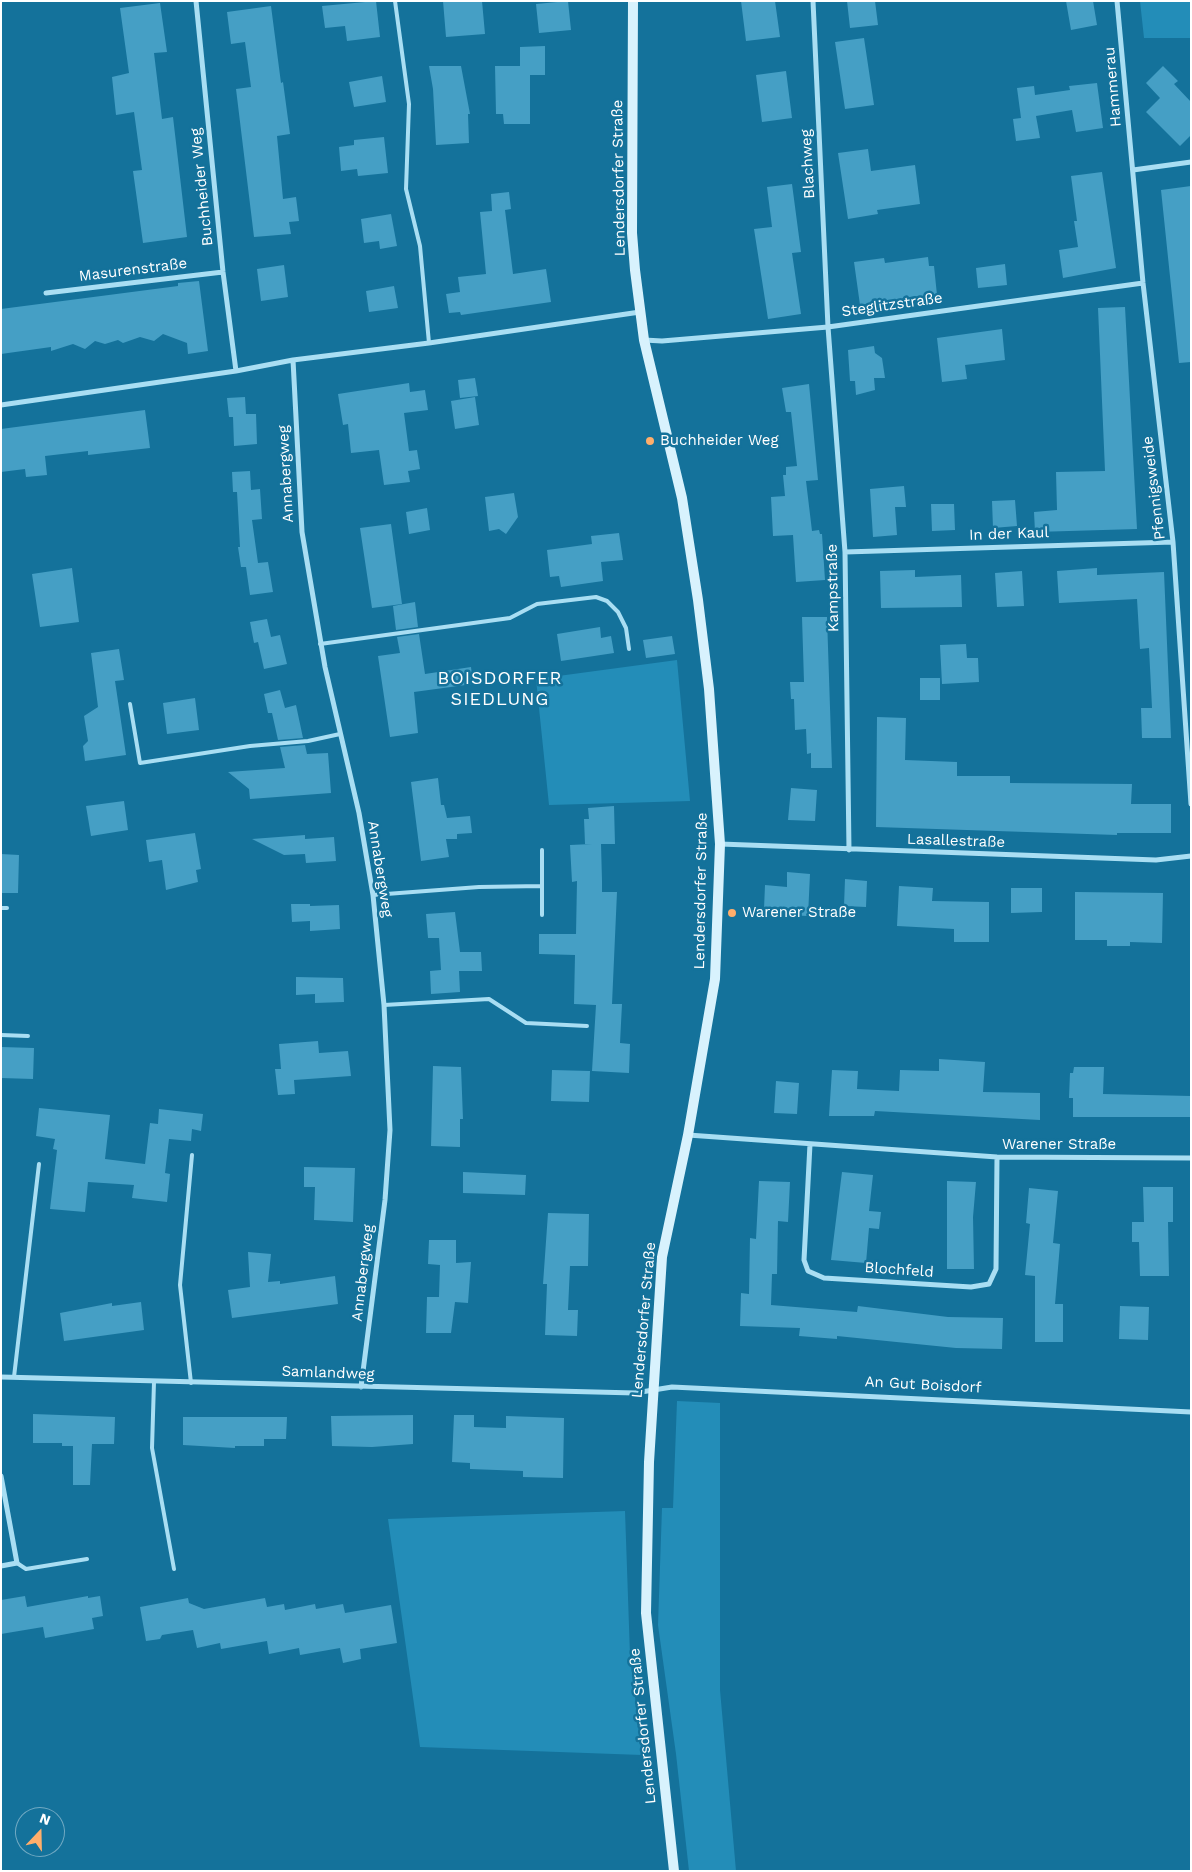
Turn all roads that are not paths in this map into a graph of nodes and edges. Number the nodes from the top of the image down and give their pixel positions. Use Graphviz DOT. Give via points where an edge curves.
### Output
graph roads {
  1 [pos="196,1"];
  2 [pos="395,1"];
  3 [pos="633,1"];
  4 [pos="814,1"];
  5 [pos="1117,1"];
  6 [pos="1191,162"];
  7 [pos="1133,170"];
  8 [pos="223,272"];
  9 [pos="1143,283"];
  10 [pos="46,294"];
  11 [pos="640,312"];
  12 [pos="828,327"];
  13 [pos="644,340"];
  14 [pos="429,343"];
  15 [pos="293,360"];
  16 [pos="236,370"];
  17 [pos="1,405"];
  18 [pos="1173,542"];
  19 [pos="845,552"];
  20 [pos="320,644"];
  21 [pos="629,649"];
  22 [pos="130,704"];
  23 [pos="340,734"];
  24 [pos="1191,804"];
  25 [pos="720,844"];
  26 [pos="542,850"];
  27 [pos="849,850"];
  28 [pos="1191,856"];
  29 [pos="542,886"];
  30 [pos="373,895"];
  31 [pos="1,908"];
  32 [pos="6,908"];
  33 [pos="542,915"];
  34 [pos="384,1005"];
  35 [pos="587,1026"];
  36 [pos="1,1035"];
  37 [pos="28,1036"];
  38 [pos="688,1135"];
  39 [pos="810,1144"];
  40 [pos="192,1155"];
  41 [pos="997,1157"];
  42 [pos="1191,1158"];
  43 [pos="39,1164"];
  44 [pos="1,1376"];
  45 [pos="14,1377"];
  46 [pos="154,1382"];
  47 [pos="191,1382"];
  48 [pos="361,1387"];
  49 [pos="654,1389"];
  50 [pos="1191,1412"];
  51 [pos="1,1476"];
  52 [pos="87,1559"];
  53 [pos="17,1563"];
  54 [pos="1,1566"];
  55 [pos="174,1569"];
  56 [pos="674,1871"];
  1 -- 8 [label="street, Buchheider Weg"];
  2 -- 14 [label="lane" via="409,104 406,188 420,246"];
  3 -- 11 [label="street, Lendersdorfer Straße" via="632,233"];
  4 -- 12 [label="street, Blachweg"];
  5 -- 7 [label="street, Hammerau"];
  6 -- 7 [label="street"];
  7 -- 9 [label="street, Pfennigsweide"];
  8 -- 10 [label="street, Masurenstraße"];
  8 -- 16 [label="street, Buchheider Weg"];
  9 -- 12 [label="street, Steglitzstraße"];
  9 -- 18 [label="street, Pfennigsweide"];
  11 -- 13 [label="street, Lendersdorfer Straße"];
  11 -- 14 [label="street"];
  12 -- 13 [label="street, Steglitzstraße"];
  12 -- 19 [label="street, Kampstraße"];
  13 -- 25 [label="street, Lendersdorfer Straße" via="682,498 709,689"];
  14 -- 15 [label="street"];
  15 -- 16 [label="street"];
  15 -- 20 [label="street, Annabergweg" via="301,527"];
  16 -- 17 [label="street"];
  18 -- 19 [label="street, In der Kaul"];
  18 -- 24 [label="street, Pfennigsweide"];
  19 -- 27 [label="street, Kampstraße"];
  20 -- 21 [label="lane" via="510,618 536,604 596,597 607,601 618,612 626,628"];
  20 -- 23 [label="street, Annabergweg"];
  22 -- 23 [label="lane" via="140,763"];
  23 -- 30 [label="street, Annabergweg" via="359,813"];
  25 -- 27 [label="street, Lasallestraße"];
  25 -- 38 [label="street, Lendersdorfer Straße" via="714,979"];
  26 -- 29 [label="lane"];
  27 -- 28 [label="street, Lasallestraße" via="1156,860"];
  29 -- 30 [label="lane"];
  29 -- 33 [label="lane"];
  30 -- 34 [label="street, Annabergweg"];
  31 -- 32 [label="lane"];
  34 -- 35 [label="lane" via="489,999 526,1023"];
  34 -- 48 [label="street, Annabergweg" via="390,1130 385,1200"];
  36 -- 37 [label="lane"];
  38 -- 39 [label="street, Warener Straße"];
  38 -- 49 [label="street, Lendersdorfer Straße" via="662,1257"];
  39 -- 41 [label="street, Warener Straße"];
  39 -- 41 [label="street, Blochfeld" via="804,1260 808,1271 824,1278 971,1287 989,1284 996,1269"];
  40 -- 47 [label="lane" via="180,1285"];
  41 -- 42 [label="street, Warener Straße"];
  43 -- 45 [label="lane"];
  44 -- 45 [label="street, Samlandweg"];
  45 -- 46 [label="street, Samlandweg"];
  46 -- 47 [label="street, Samlandweg"];
  46 -- 55 [label="lane" via="152,1448"];
  47 -- 48 [label="street, Samlandweg"];
  48 -- 49 [label="street, Samlandweg" via="635,1393"];
  49 -- 50 [label="street, An Gut Boisdorf" via="672,1387 884,1396"];
  49 -- 56 [label="street, Lendersdorfer Straße" via="646,1613"];
  51 -- 53 [label="street"];
  52 -- 53 [label="lane" via="26,1569"];
  53 -- 54 [label="street"];
}
